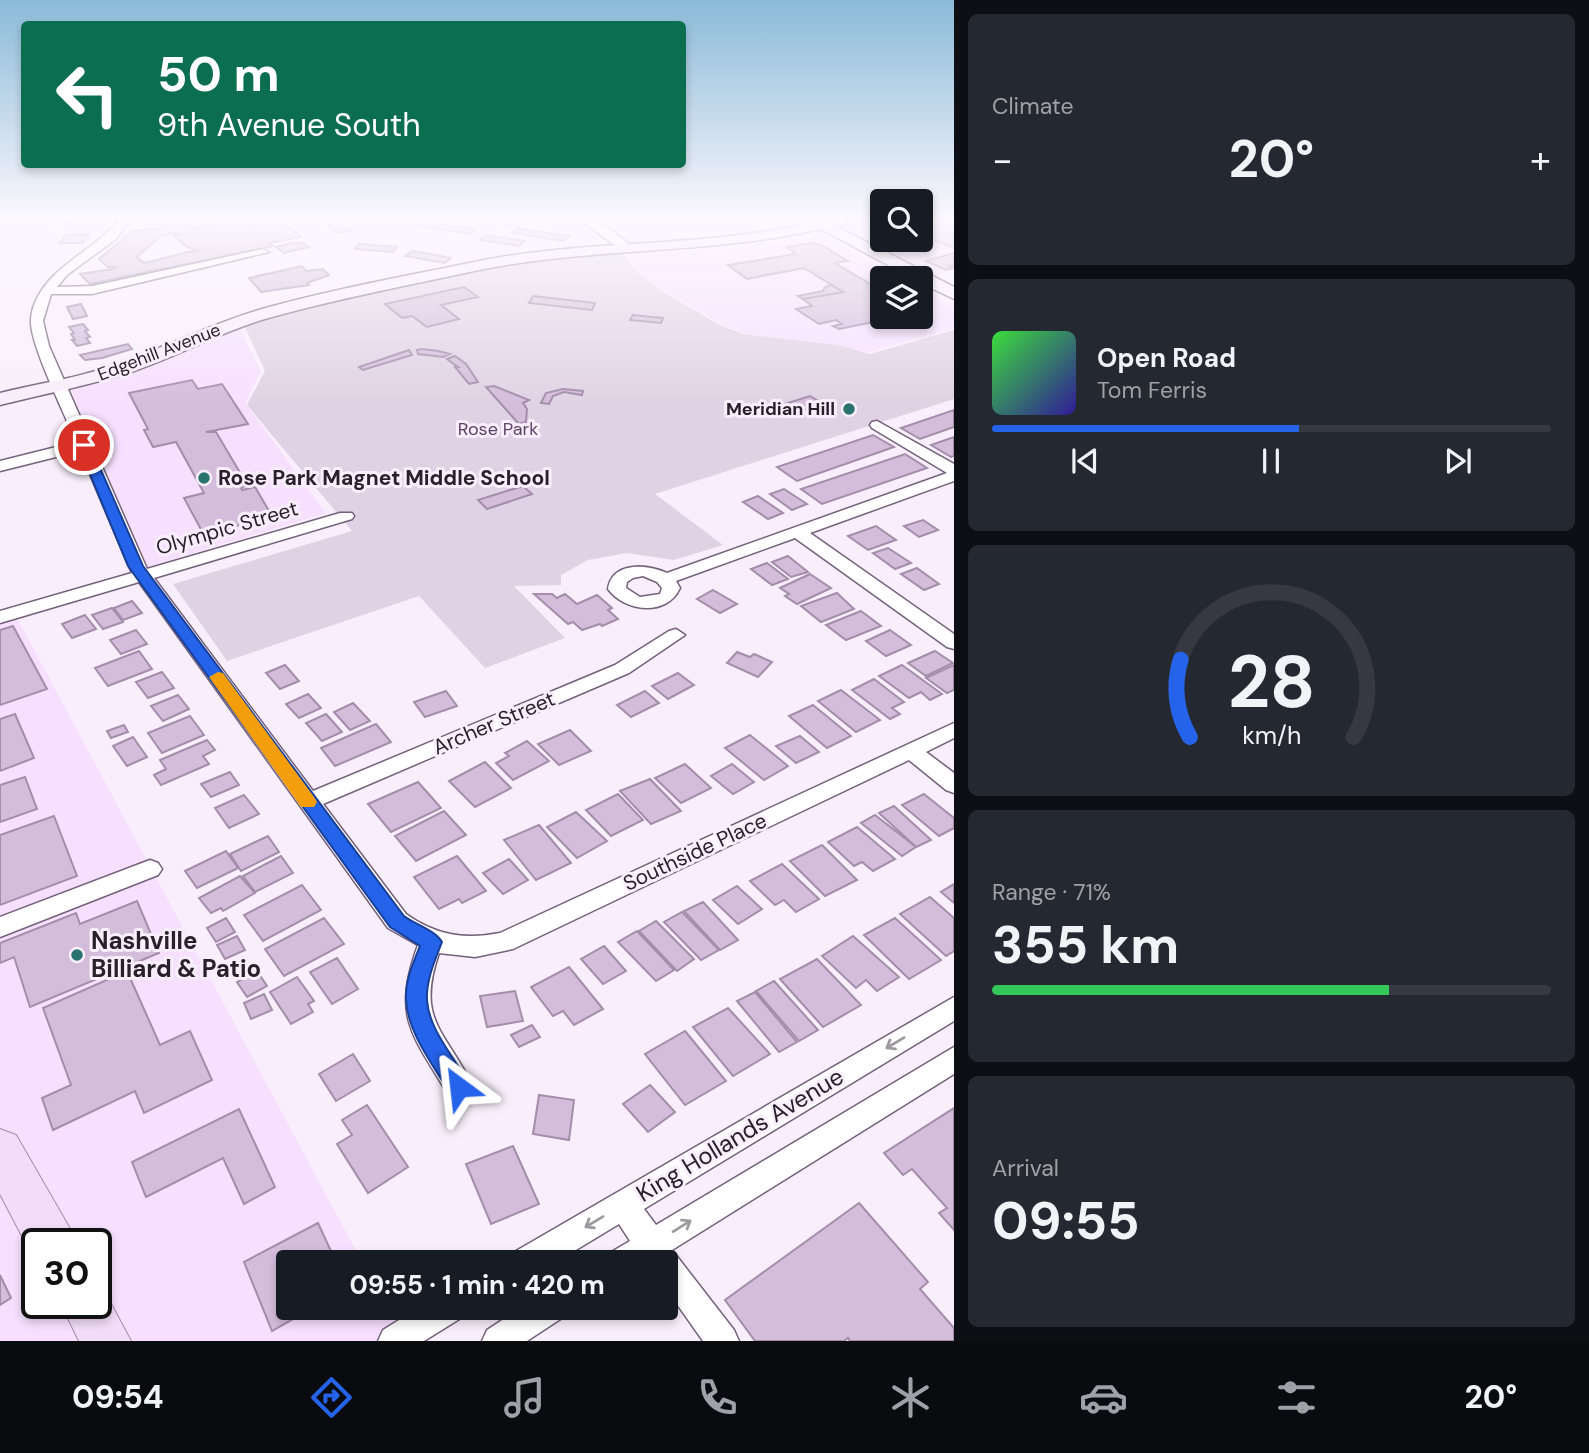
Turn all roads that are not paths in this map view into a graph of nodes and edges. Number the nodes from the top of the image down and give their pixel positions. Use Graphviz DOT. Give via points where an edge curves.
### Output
graph roads {
  1 [pos="58,280"];
  2 [pos="138,280"];
  3 [pos="418,280"];
  4 [pos="927,280"];
  5 [pos="47,291"];
  6 [pos="954,294"];
  7 [pos="59,386"];
  8 [pos="0,399"];
  9 [pos="877,425"];
  10 [pos="84,445"];
  11 [pos="0,466"];
  12 [pos="954,473"];
  13 [pos="346,516"];
  14 [pos="797,532"];
  15 [pos="144,576"];
  16 [pos="666,579"];
  17 [pos="0,617"];
  18 [pos="676,635"];
  19 [pos="954,643"];
  20 [pos="954,730"];
  21 [pos="910,750"];
  22 [pos="954,785"];
  23 [pos="308,802"];
  24 [pos="150,869"];
  25 [pos="0,927"];
  26 [pos="431,942"];
  27 [pos="954,1008"];
  28 [pos="954,1059"];
  29 [pos="459,1087"];
  30 [pos="0,1150"];
  31 [pos="622,1205"];
  32 [pos="43,1228"];
  33 [pos="547,1250"];
  34 [pos="656,1250"];
  35 [pos="671,1250"];
  36 [pos="678,1280"];
  37 [pos="94,1319"];
  38 [pos="429,1320"];
  39 [pos="531,1320"];
  40 [pos="106,1341"];
  41 [pos="394,1341"];
  42 [pos="498,1341"];
  43 [pos="723,1341"];
  1 -- 5 [label="street"];
  2 -- 5 [label="street"];
  3 -- 7 [label="street, Edgehill Avenue" via="286,307 127,367"];
  4 -- 6 [label="street"];
  5 -- 7 [label="street" via="38,313 38,328"];
  7 -- 8 [label="street, Edgehill Avenue"];
  7 -- 10 [label="street"];
  9 -- 12 [label="street"];
  10 -- 11 [label="street"];
  10 -- 15 [label="street" via="126,548"];
  12 -- 14 [label="street"];
  13 -- 15 [label="street, Olympic Street"];
  14 -- 16 [label="street"];
  14 -- 19 [label="street"];
  15 -- 17 [label="street, Olympic Street"];
  15 -- 23 [label="street"];
  18 -- 23 [label="street, Archer Street" via="622,669"];
  20 -- 21 [label="street, Southside Place"];
  21 -- 22 [label="street"];
  21 -- 26 [label="street, Southside Place" via="504,942 480,948"];
  23 -- 26 [label="street" via="397,921"];
  24 -- 25 [label="street"];
  26 -- 29 [label="street" via="416,1000 423,1025"];
  27 -- 31 [label="street, King Hollands Avenue, one-way"];
  35 -- 28 [label="street, one-way"];
  30 -- 32 [label="main road"];
  31 -- 33 [label="street, King Hollands Avenue, one-way"];
  31 -- 34 [label="street"];
  36 -- 43 [label="street"];
  37 -- 40 [label="main road"];
  38 -- 41 [label="street"];
  39 -- 42 [label="street"];
}
